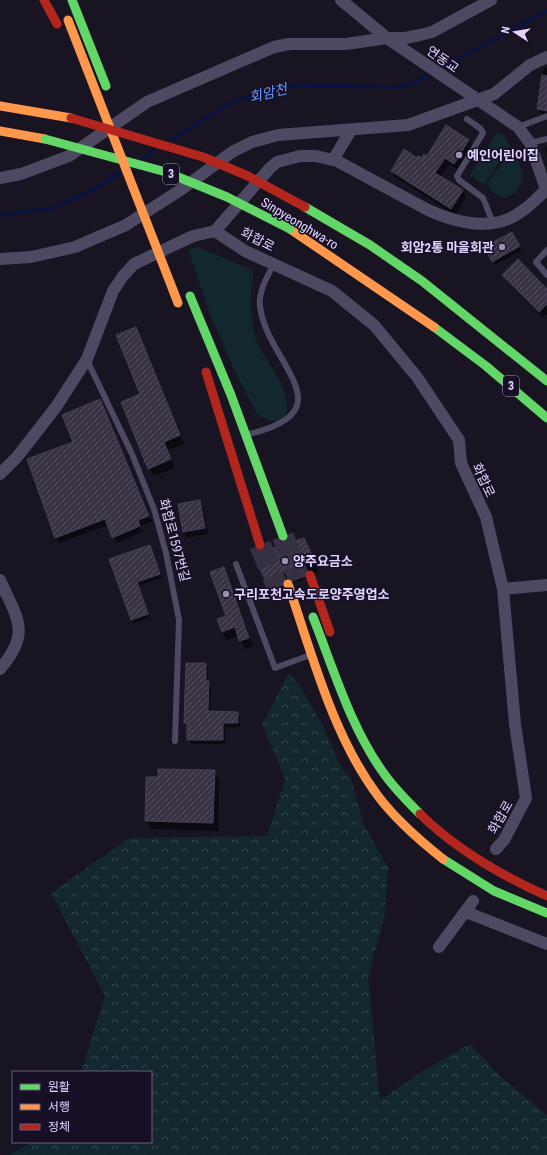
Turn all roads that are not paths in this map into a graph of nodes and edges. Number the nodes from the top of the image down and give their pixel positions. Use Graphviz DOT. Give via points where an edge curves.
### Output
graph roads {
  1 [pos="44,0"];
  2 [pos="72,0"];
  3 [pos="341,0"];
  4 [pos="491,0"];
  5 [pos="66,17"];
  6 [pos="58,28"];
  7 [pos="387,38"];
  8 [pos="67,45"];
  9 [pos="547,57"];
  10 [pos="108,90"];
  11 [pos="472,97"];
  12 [pos="0,106"];
  13 [pos="115,108"];
  14 [pos="547,116"];
  15 [pos="466,119"];
  16 [pos="518,127"];
  17 [pos="351,130"];
  18 [pos="0,131"];
  19 [pos="112,134"];
  20 [pos="547,139"];
  21 [pos="530,143"];
  22 [pos="333,160"];
  23 [pos="141,173"];
  24 [pos="0,178"];
  25 [pos="546,191"];
  26 [pos="150,195"];
  27 [pos="158,217"];
  28 [pos="493,223"];
  29 [pos="216,231"];
  30 [pos="167,238"];
  31 [pos="547,250"];
  32 [pos="172,253"];
  33 [pos="0,259"];
  34 [pos="274,263"];
  35 [pos="547,275"];
  36 [pos="188,292"];
  37 [pos="180,307"];
  38 [pos="87,359"];
  39 [pos="547,381"];
  40 [pos="547,418"];
  41 [pos="250,434"];
  42 [pos="0,474"];
  43 [pos="256,499"];
  44 [pos="292,532"];
  45 [pos="282,536"];
  46 [pos="260,544"];
  47 [pos="236,564"];
  48 [pos="310,575"];
  49 [pos="0,580"];
  50 [pos="288,584"];
  51 [pos="547,585"];
  52 [pos="503,590"];
  53 [pos="284,602"];
  54 [pos="310,610"];
  55 [pos="333,640"];
  56 [pos="308,656"];
  57 [pos="0,669"];
  58 [pos="343,669"];
  59 [pos="175,741"];
  60 [pos="366,743"];
  61 [pos="496,849"];
  62 [pos="547,896"];
  63 [pos="473,901"];
  64 [pos="466,912"];
  65 [pos="547,913"];
  66 [pos="547,944"];
  67 [pos="439,947"];
  1 -- 6 [label="highway"];
  2 -- 10 [label="highway" via="83,12"];
  3 -- 7 [label="street, 연동교"];
  4 -- 7 [label="street" via="432,32 405,38"];
  5 -- 19 [label="highway, bridge"];
  7 -- 11 [label="street, 연동교"];
  7 -- 24 [label="street" via="346,44 289,44 274,47 147,102 69,156 22,174"];
  8 -- 19 [label="highway, bridge"];
  9 -- 11 [label="street" via="530,65 494,94"];
  11 -- 16 [label="street"];
  11 -- 17 [label="street" via="408,125"];
  12 -- 39 [label="highway, Sinpyeonghwa-ro / 3, bridge" via="70,118 203,157 248,176 370,245 422,281"];
  13 -- 23 [label="highway"];
  14 -- 16 [label="lane"];
  15 -- 28 [label="lane" via="481,128 483,133 457,176 484,198"];
  16 -- 21 [label="street"];
  17 -- 22 [label="street"];
  17 -- 33 [label="street" via="278,135 252,142 232,152 182,189 126,225 75,247 31,257"];
  18 -- 40 [label="highway, Sinpyeonghwa-ro / 3, bridge" via="45,139 166,172 227,197 290,229 400,302 473,355"];
  19 -- 37 [label="highway, bridge"];
  20 -- 21 [label="lane"];
  21 -- 25 [label="street"];
  22 -- 28 [label="street" via="443,216 480,224"];
  22 -- 29 [label="street" via="300,156 277,162"];
  25 -- 28 [label="street" via="521,212"];
  26 -- 27 [label="highway"];
  29 -- 34 [label="street, 화합로" via="246,251"];
  29 -- 38 [label="street" via="193,236 134,264 113,291"];
  30 -- 32 [label="highway"];
  31 -- 35 [label="lane" via="536,262"];
  34 -- 41 [label="lane" via="260,294 260,306 265,326 298,387 298,401 295,414 281,425"];
  34 -- 52 [label="street, 화합로" via="332,291 374,325 418,377 458,440 461,463 486,517"];
  36 -- 41 [label="highway"];
  38 -- 42 [label="street" via="56,407 17,457"];
  38 -- 59 [label="lane, 화합로1597번길" via="132,454 154,509 166,553 179,620"];
  41 -- 44 [label="highway"];
  41 -- 45 [label="highway"];
  43 -- 46 [label="highway" via="204,368"];
  47 -- 56 [label="lane" via="275,668"];
  48 -- 55 [label="highway"];
  49 -- 57 [label="street" via="19,629 13,653"];
  50 -- 56 [label="highway"];
  51 -- 52 [label="street"];
  52 -- 61 [label="street, 화합로" via="515,724 526,798 504,840"];
  53 -- 56 [label="highway"];
  54 -- 60 [label="highway"];
  56 -- 65 [label="highway" via="362,773 407,827 427,846 497,894"];
  58 -- 60 [label="highway"];
  60 -- 62 [label="highway" via="382,771 417,813 439,833 465,852 521,885"];
  63 -- 64 [label="street"];
  64 -- 66 [label="street"];
  64 -- 67 [label="street"];
}
